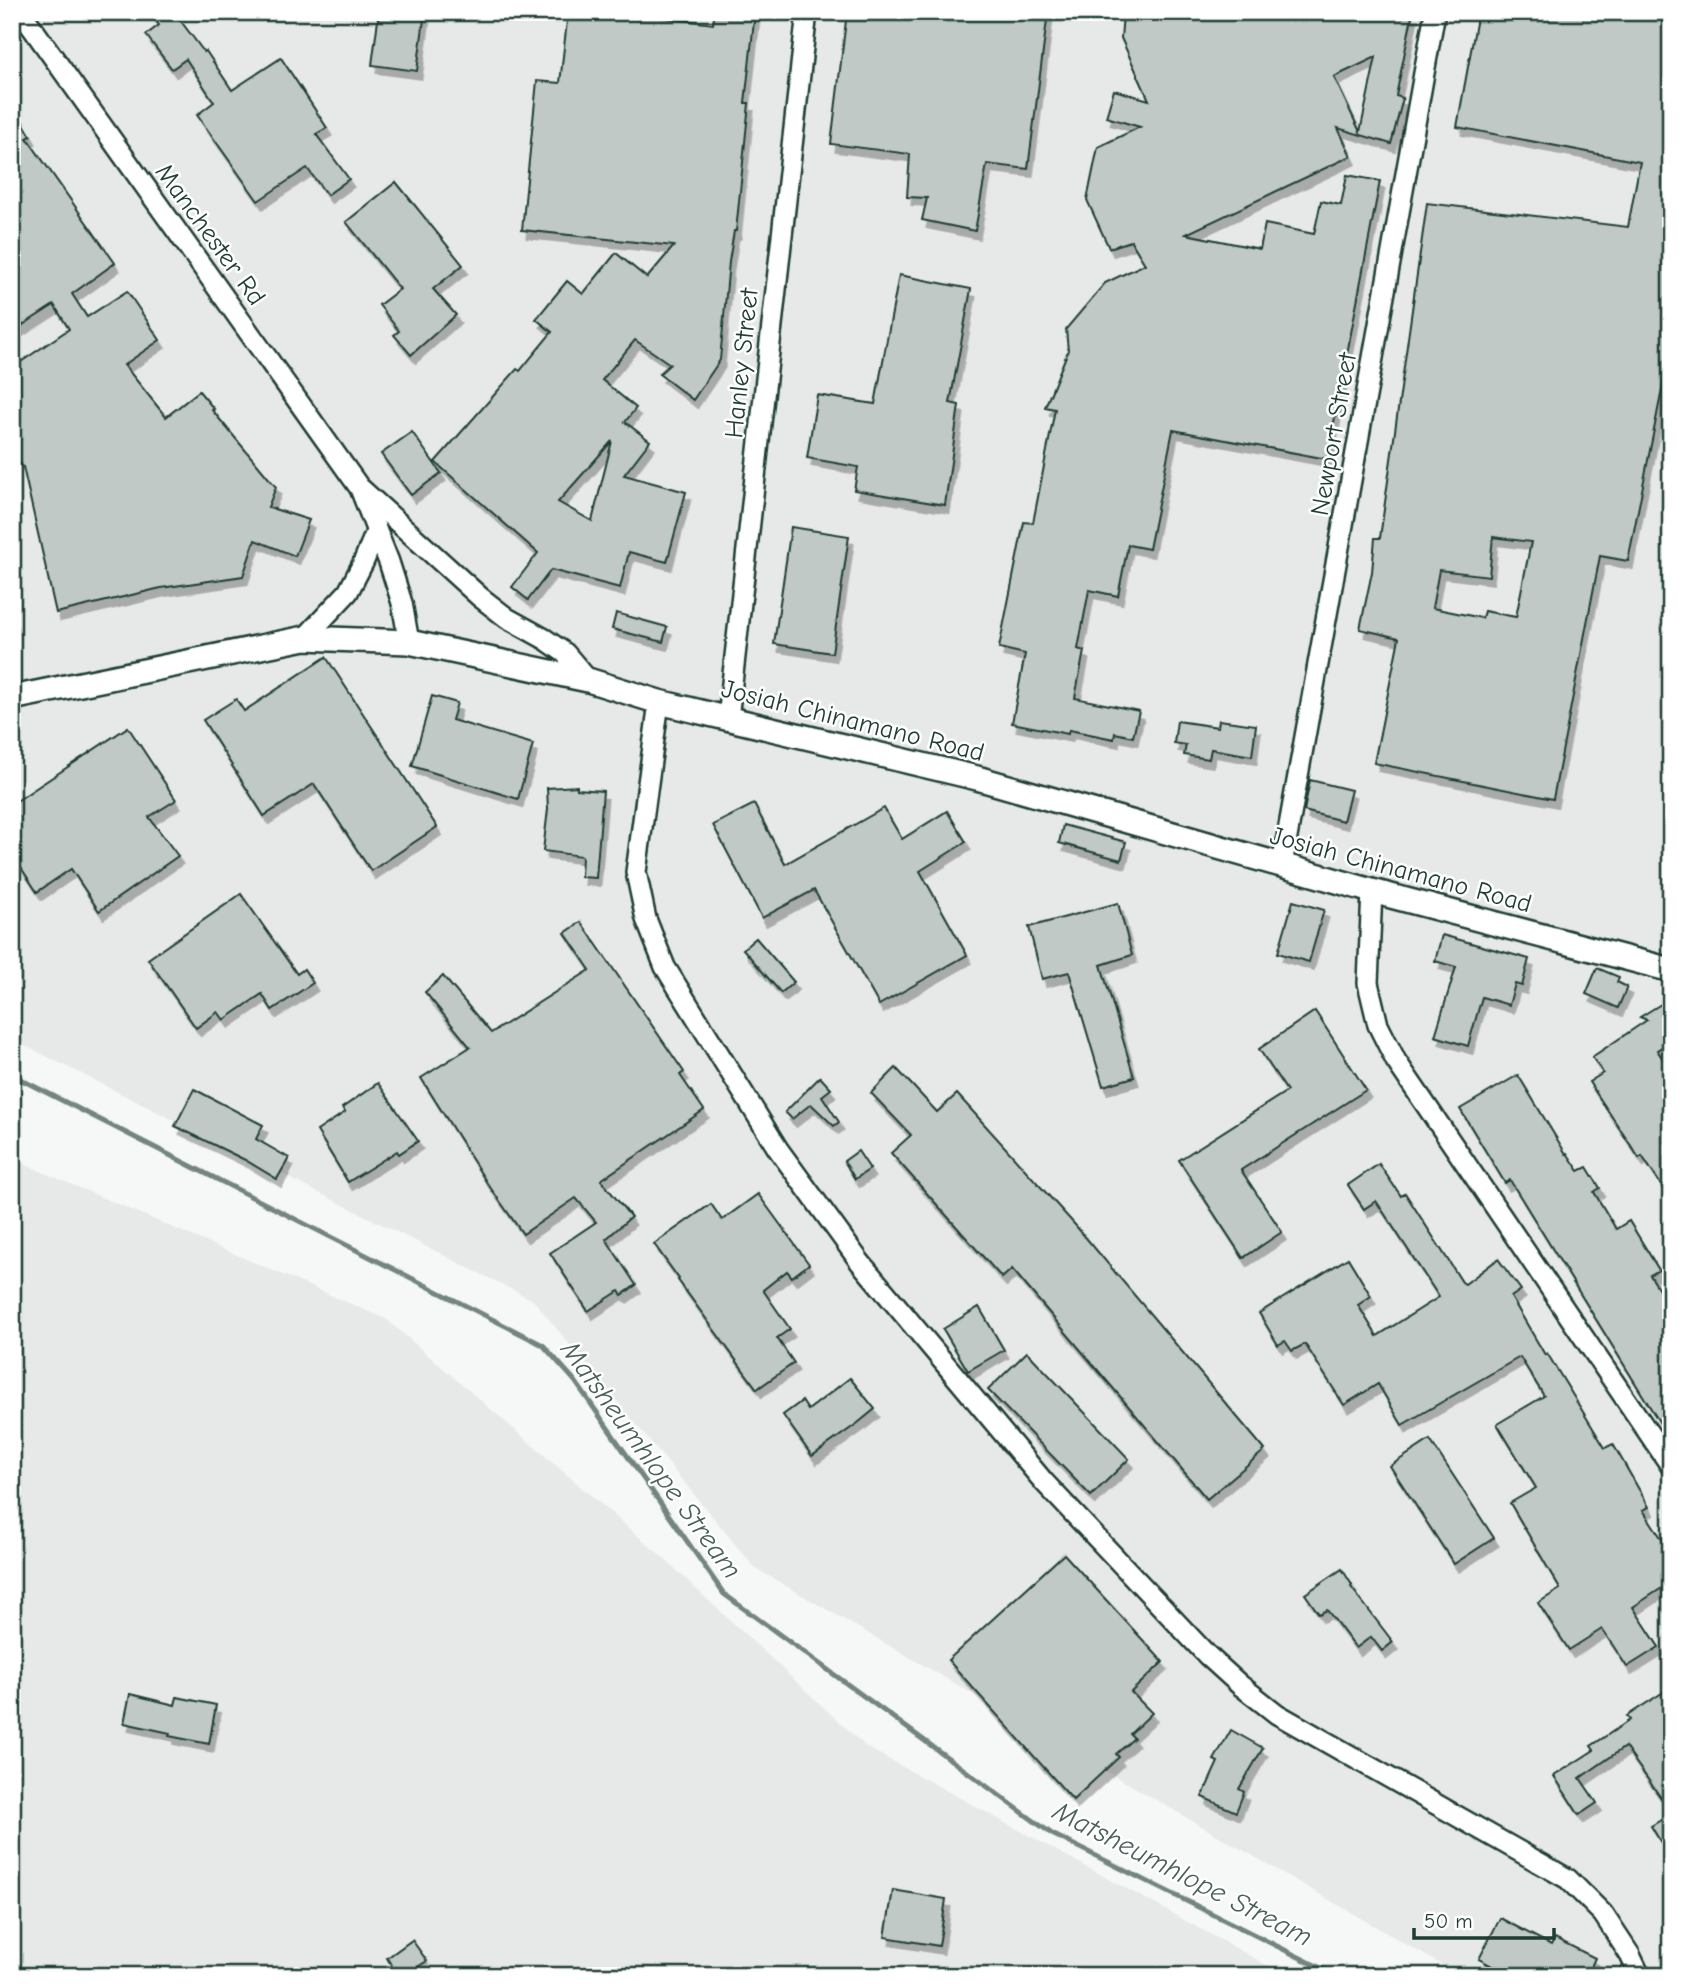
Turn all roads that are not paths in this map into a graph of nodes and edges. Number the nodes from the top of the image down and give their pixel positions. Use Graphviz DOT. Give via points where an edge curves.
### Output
graph roads {
  1 [pos="20,12"];
  2 [pos="807,12"];
  3 [pos="1435,12"];
  4 [pos="359,487"];
  5 [pos="376,532"];
  6 [pos="305,638"];
  7 [pos="409,642"];
  8 [pos="588,680"];
  9 [pos="12,698"];
  10 [pos="659,702"];
  11 [pos="728,719"];
  12 [pos="1282,865"];
  13 [pos="1372,891"];
  14 [pos="1671,970"];
  15 [pos="1671,1466"];
  16 [pos="1640,1976"];
  1 -- 4 [label="street, Manchester Rd"];
  2 -- 11 [label="street, Hanley Street"];
  3 -- 12 [label="street, Newport Street"];
  4 -- 5 [label="street"];
  4 -- 8 [label="street" via="480,597 565,653"];
  5 -- 6 [label="street" via="348,592"];
  5 -- 7 [label="street" via="402,603"];
  6 -- 7 [label="street, Josiah Chinamano Road"];
  6 -- 9 [label="street, Josiah Chinamano Road"];
  7 -- 8 [label="street, Josiah Chinamano Road"];
  8 -- 10 [label="street, Josiah Chinamano Road"];
  10 -- 11 [label="street, Josiah Chinamano Road"];
  10 -- 16 [label="street" via="636,872 646,919 665,967 778,1149 860,1262 1044,1482 1231,1678 1277,1714 1568,1879 1603,1914"];
  11 -- 12 [label="street, Josiah Chinamano Road" via="977,778"];
  12 -- 13 [label="street, Josiah Chinamano Road"];
  13 -- 14 [label="street, Josiah Chinamano Road"];
  13 -- 15 [label="street" via="1368,984 1378,1025 1396,1061"];
}
